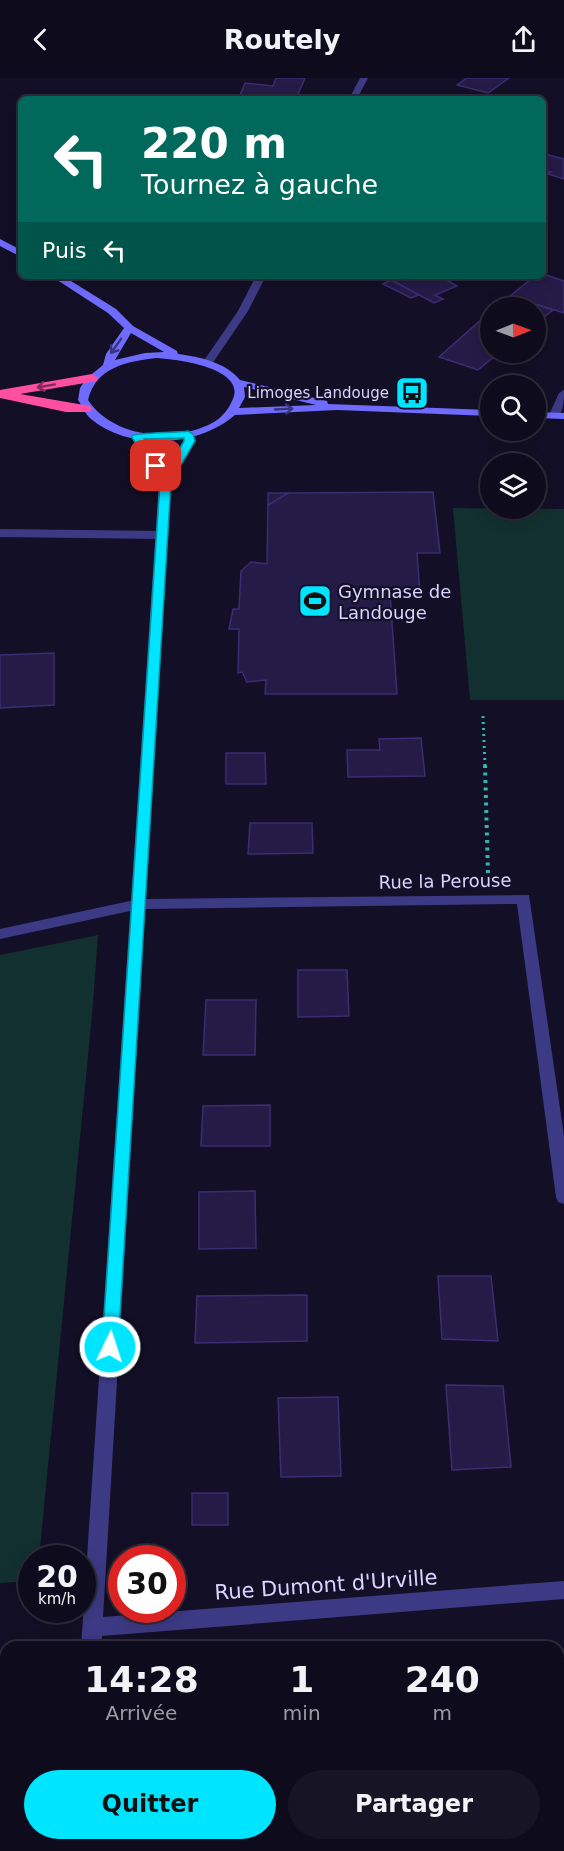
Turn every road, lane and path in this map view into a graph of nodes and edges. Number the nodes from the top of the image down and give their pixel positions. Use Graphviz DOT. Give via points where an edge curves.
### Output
graph roads {
  1 [pos="364,78"];
  2 [pos="355,96"];
  3 [pos="0,242"];
  4 [pos="18,252"];
  5 [pos="61,279"];
  6 [pos="259,279"];
  7 [pos="129,328"];
  8 [pos="176,355"];
  9 [pos="208,362"];
  10 [pos="108,366"];
  11 [pos="92,378"];
  12 [pos="235,382"];
  13 [pos="564,393"];
  14 [pos="0,394"];
  15 [pos="337,407"];
  16 [pos="86,409"];
  17 [pos="232,412"];
  18 [pos="480,413"];
  19 [pos="559,415"];
  20 [pos="188,434"];
  21 [pos="136,436"];
  22 [pos="165,482"];
  23 [pos="0,533"];
  24 [pos="163,535"];
  25 [pos="483,716"];
  26 [pos="489,899"];
  27 [pos="139,904"];
  28 [pos="0,934"];
  29 [pos="564,1197"];
  30 [pos="564,1590"];
  31 [pos="91,1637"];
  1 -- 2 [label="street"];
  3 -- 4 [label="main road"];
  5 -- 7 [label="main road" via="112,311"];
  6 -- 9 [label="street"];
  7 -- 8 [label="main road"];
  7 -- 10 [label="main road, one-way" via="111,354"];
  8 -- 9 [label="main road"];
  8 -- 10 [label="main road" via="137,357"];
  9 -- 12 [label="main road" via="223,369"];
  10 -- 11 [label="main road"];
  11 -- 14 [label="highway, one-way"];
  11 -- 16 [label="main road" via="83,392"];
  12 -- 15 [label="main road"];
  12 -- 17 [label="main road" via="238,398"];
  13 -- 19 [label="street"];
  14 -- 16 [label="highway"];
  17 -- 15 [label="main road, one-way"];
  15 -- 18 [label="main road"];
  16 -- 21 [label="main road" via="100,423"];
  17 -- 20 [label="main road" via="214,425"];
  20 -- 21 [label="main road"];
  20 -- 22 [label="street" via="190,441"];
  21 -- 22 [label="street"];
  22 -- 24 [label="street"];
  23 -- 24 [label="street"];
  24 -- 27 [label="street"];
  25 -- 26 [label="path"];
  26 -- 27 [label="street, Rue la Perouse"];
  26 -- 29 [label="street, Rue la Perouse" via="524,899"];
  27 -- 28 [label="street, Rue la Perouse"];
  27 -- 31 [label="street"];
  30 -- 31 [label="street, Rue Dumont d'Urville"];
}
